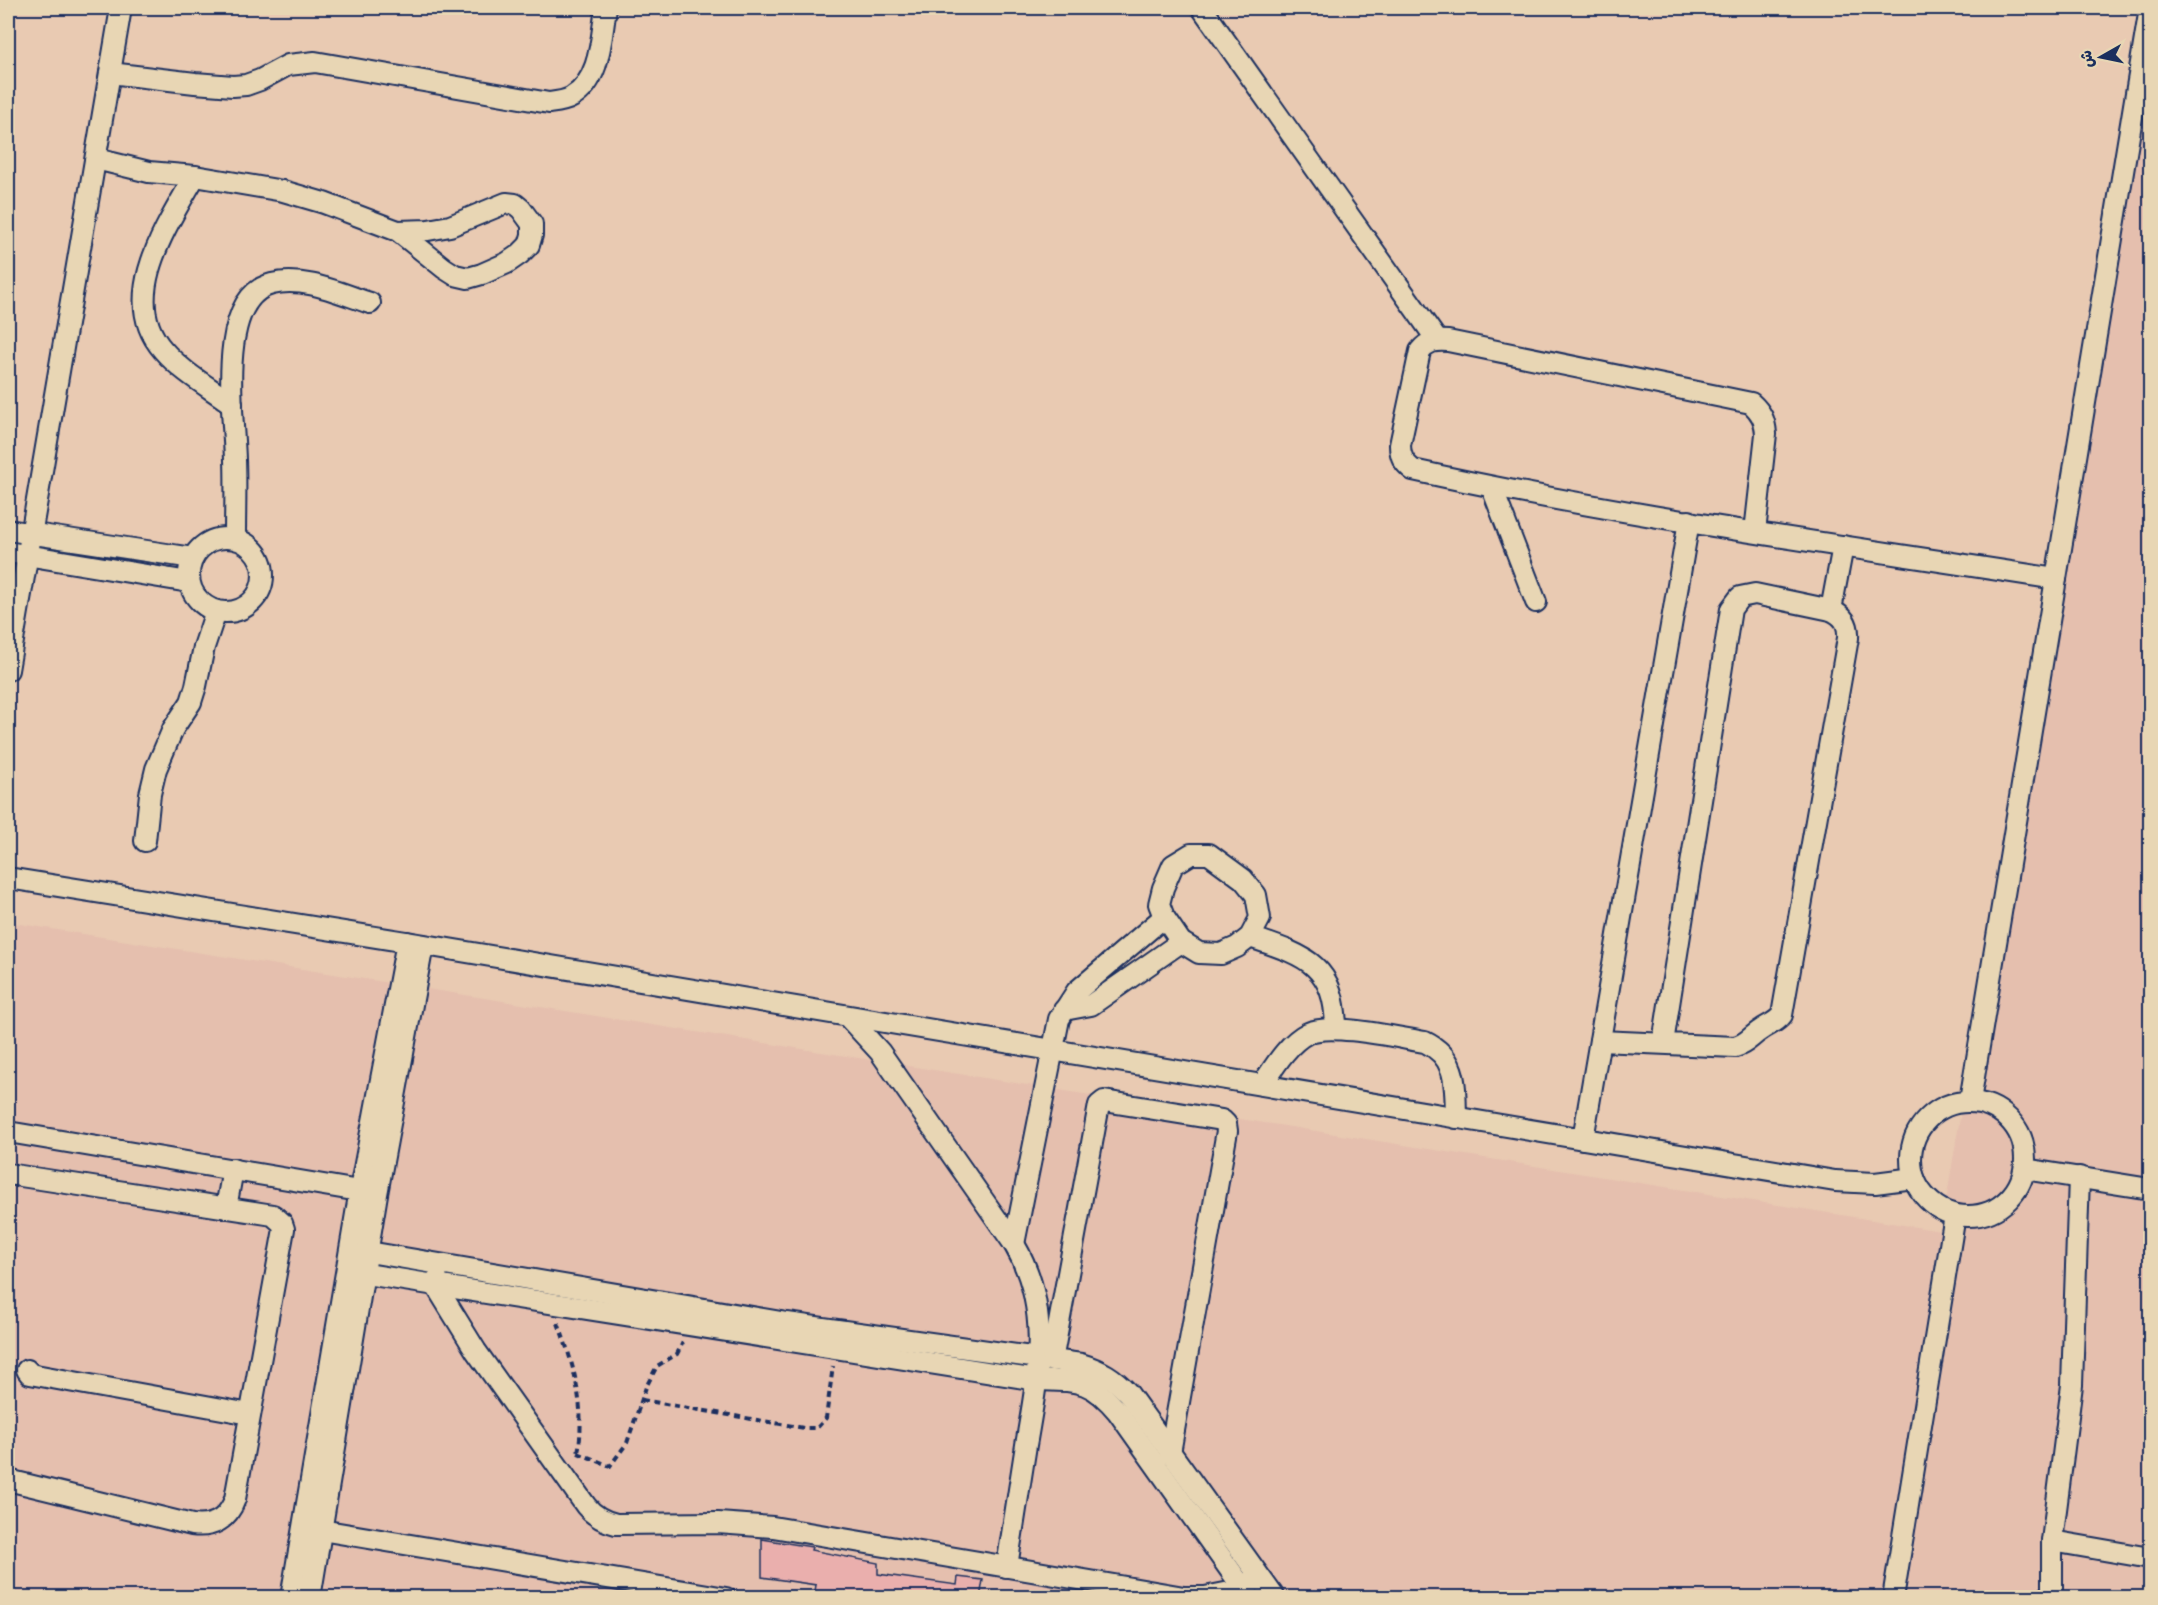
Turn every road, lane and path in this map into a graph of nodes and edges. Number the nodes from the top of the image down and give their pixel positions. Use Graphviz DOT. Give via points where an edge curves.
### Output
graph roads {
  1 [pos="121,8"];
  2 [pos="606,8"];
  3 [pos="1202,8"];
  4 [pos="2150,8"];
  5 [pos="110,73"];
  6 [pos="96,159"];
  7 [pos="195,176"];
  8 [pos="398,231"];
  9 [pos="370,303"];
  10 [pos="1437,340"];
  11 [pos="232,404"];
  12 [pos="1492,488"];
  13 [pos="1689,521"];
  14 [pos="8,531"];
  15 [pos="1755,532"];
  16 [pos="31,533"];
  17 [pos="235,538"];
  18 [pos="1843,546"];
  19 [pos="8,552"];
  20 [pos="27,555"];
  21 [pos="193,558"];
  22 [pos="2056,579"];
  23 [pos="189,582"];
  24 [pos="1536,602"];
  25 [pos="1832,610"];
  26 [pos="216,611"];
  27 [pos="8,670"];
  28 [pos="146,841"];
  29 [pos="8,878"];
  30 [pos="1164,917"];
  31 [pos="1250,937"];
  32 [pos="1181,942"];
  33 [pos="415,944"];
  34 [pos="1064,1010"];
  35 [pos="847,1016"];
  36 [pos="1336,1029"];
  37 [pos="1600,1041"];
  38 [pos="1663,1043"];
  39 [pos="1052,1050"];
  40 [pos="1262,1085"];
  41 [pos="1970,1101"];
  42 [pos="1456,1118"];
  43 [pos="8,1132"];
  44 [pos="1584,1139"];
  45 [pos="233,1169"];
  46 [pos="2025,1169"];
  47 [pos="8,1174"];
  48 [pos="1914,1178"];
  49 [pos="2079,1178"];
  50 [pos="2151,1189"];
  51 [pos="368,1192"];
  52 [pos="226,1208"];
  53 [pos="1955,1215"];
  54 [pos="1014,1244"];
  55 [pos="359,1250"];
  56 [pos="439,1264"];
  57 [pos="355,1272"];
  58 [pos="435,1286"];
  59 [pos="551,1304"];
  60 [pos="691,1325"];
  61 [pos="835,1347"];
  62 [pos="1045,1360"];
  63 [pos="27,1370"];
  64 [pos="1037,1380"];
  65 [pos="642,1400"];
  66 [pos="250,1414"];
  67 [pos="578,1453"];
  68 [pos="1170,1453"];
  69 [pos="566,1478"];
  70 [pos="8,1480"];
  71 [pos="312,1529"];
  72 [pos="2052,1541"];
  73 [pos="2151,1558"];
  74 [pos="1007,1567"];
  75 [pos="1258,1573"];
  76 [pos="1248,1594"];
  77 [pos="291,1598"];
  78 [pos="310,1598"];
  79 [pos="726,1598"];
  80 [pos="1275,1598"];
  81 [pos="1893,1598"];
  82 [pos="2052,1598"];
  1 -- 5 [label="street"];
  2 -- 5 [label="street" via="595,68 586,86 571,99 549,103 315,62 288,65 260,80 233,86"];
  3 -- 10 [label="street"];
  4 -- 22 [label="street"];
  5 -- 6 [label="street"];
  6 -- 7 [label="street" via="149,172"];
  6 -- 16 [label="street"];
  7 -- 8 [label="street" via="283,191"];
  7 -- 11 [label="street" via="159,240 148,271 146,310 150,329 161,348 177,365"];
  8 -- 8 [label="street" via="444,268 468,278 520,254 529,245 532,224 515,204 506,203 450,226"];
  9 -- 11 [label="street" via="293,282 257,290 244,304 236,326"];
  10 -- 12 [label="street" via="1426,343 1420,351 1400,453 1413,470"];
  10 -- 15 [label="street" via="1751,403 1765,421 1766,434"];
  11 -- 17 [label="street"];
  12 -- 13 [label="street"];
  12 -- 24 [label="street"];
  13 -- 15 [label="street"];
  13 -- 37 [label="street"];
  14 -- 16 [label="street"];
  15 -- 18 [label="street"];
  16 -- 20 [label="street"];
  16 -- 21 [label="street"];
  17 -- 21 [label="street" via="211,541"];
  17 -- 26 [label="street" via="258,555 264,569 264,584 247,607 233,612"];
  18 -- 22 [label="street"];
  18 -- 25 [label="street"];
  19 -- 20 [label="street"];
  20 -- 23 [label="street"];
  20 -- 27 [label="street"];
  21 -- 23 [label="street"];
  22 -- 41 [label="street"];
  23 -- 26 [label="street" via="195,596"];
  25 -- 38 [label="street" via="1755,594 1740,597 1731,609"];
  25 -- 38 [label="street" via="1846,621 1848,638 1782,1015 1735,1047"];
  26 -- 28 [label="street" via="191,702 164,747 156,769"];
  29 -- 33 [label="street"];
  30 -- 31 [label="street" via="1159,904 1173,865 1191,854 1209,854 1243,879 1256,896 1260,918"];
  30 -- 32 [label="street"];
  30 -- 34 [label="street" via="1077,991"];
  31 -- 32 [label="street" via="1221,954 1199,953"];
  31 -- 36 [label="street" via="1301,955 1320,972 1336,1007"];
  32 -- 34 [label="street" via="1091,1005"];
  33 -- 35 [label="street"];
  33 -- 51 [label="street"];
  34 -- 39 [label="street"];
  35 -- 39 [label="street"];
  35 -- 54 [label="street" via="880,1052"];
  36 -- 40 [label="street" via="1318,1029 1300,1038"];
  36 -- 42 [label="street" via="1437,1047 1452,1071"];
  37 -- 38 [label="street"];
  37 -- 44 [label="street"];
  39 -- 40 [label="street"];
  39 -- 54 [label="street"];
  40 -- 42 [label="street"];
  41 -- 46 [label="street" via="1991,1106 2007,1116 2019,1131"];
  41 -- 48 [label="street" via="1936,1110 1923,1123 1914,1140"];
  42 -- 44 [label="street"];
  43 -- 45 [label="street"];
  44 -- 48 [label="street" via="1835,1181 1875,1183"];
  45 -- 51 [label="street"];
  45 -- 52 [label="street"];
  46 -- 49 [label="street"];
  46 -- 53 [label="street" via="2013,1194 1992,1211 1974,1216"];
  47 -- 52 [label="street"];
  48 -- 53 [label="street" via="1923,1195 1938,1208"];
  49 -- 50 [label="street"];
  49 -- 72 [label="street" via="2072,1385"];
  51 -- 55 [label="street"];
  52 -- 66 [label="street" via="273,1215 284,1229"];
  53 -- 81 [label="street"];
  54 -- 62 [label="street" via="1034,1288"];
  55 -- 56 [label="street"];
  55 -- 57 [label="street"];
  56 -- 58 [label="street"];
  56 -- 62 [label="street" via="787,1323"];
  57 -- 58 [label="street"];
  57 -- 71 [label="street"];
  58 -- 59 [label="street"];
  58 -- 69 [label="street"];
  59 -- 60 [label="street"];
  59 -- 67 [label="path" via="573,1362 581,1409"];
  60 -- 61 [label="street"];
  60 -- 65 [label="path" via="677,1354 657,1366"];
  61 -- 64 [label="street"];
  61 -- 65 [label="path" via="826,1418 817,1428"];
  62 -- 64 [label="street"];
  62 -- 68 [label="street" via="1095,1368 1119,1383"];
  62 -- 68 [label="street" via="1099,1105 1104,1101 1222,1120 1227,1131"];
  63 -- 66 [label="street" via="30,1374"];
  64 -- 74 [label="street"];
  64 -- 76 [label="street" via="1079,1381 1110,1402"];
  65 -- 67 [label="path" via="627,1443 610,1466"];
  66 -- 70 [label="street" via="232,1507 222,1519 208,1525 192,1525"];
  67 -- 69 [label="path"];
  68 -- 75 [label="street"];
  69 -- 74 [label="street" via="592,1513 616,1524 746,1524"];
  71 -- 77 [label="street"];
  71 -- 78 [label="street"];
  71 -- 79 [label="street"];
  72 -- 73 [label="street"];
  72 -- 82 [label="street"];
  74 -- 76 [label="street" via="1184,1597"];
  75 -- 76 [label="street"];
  75 -- 80 [label="street"];
}
